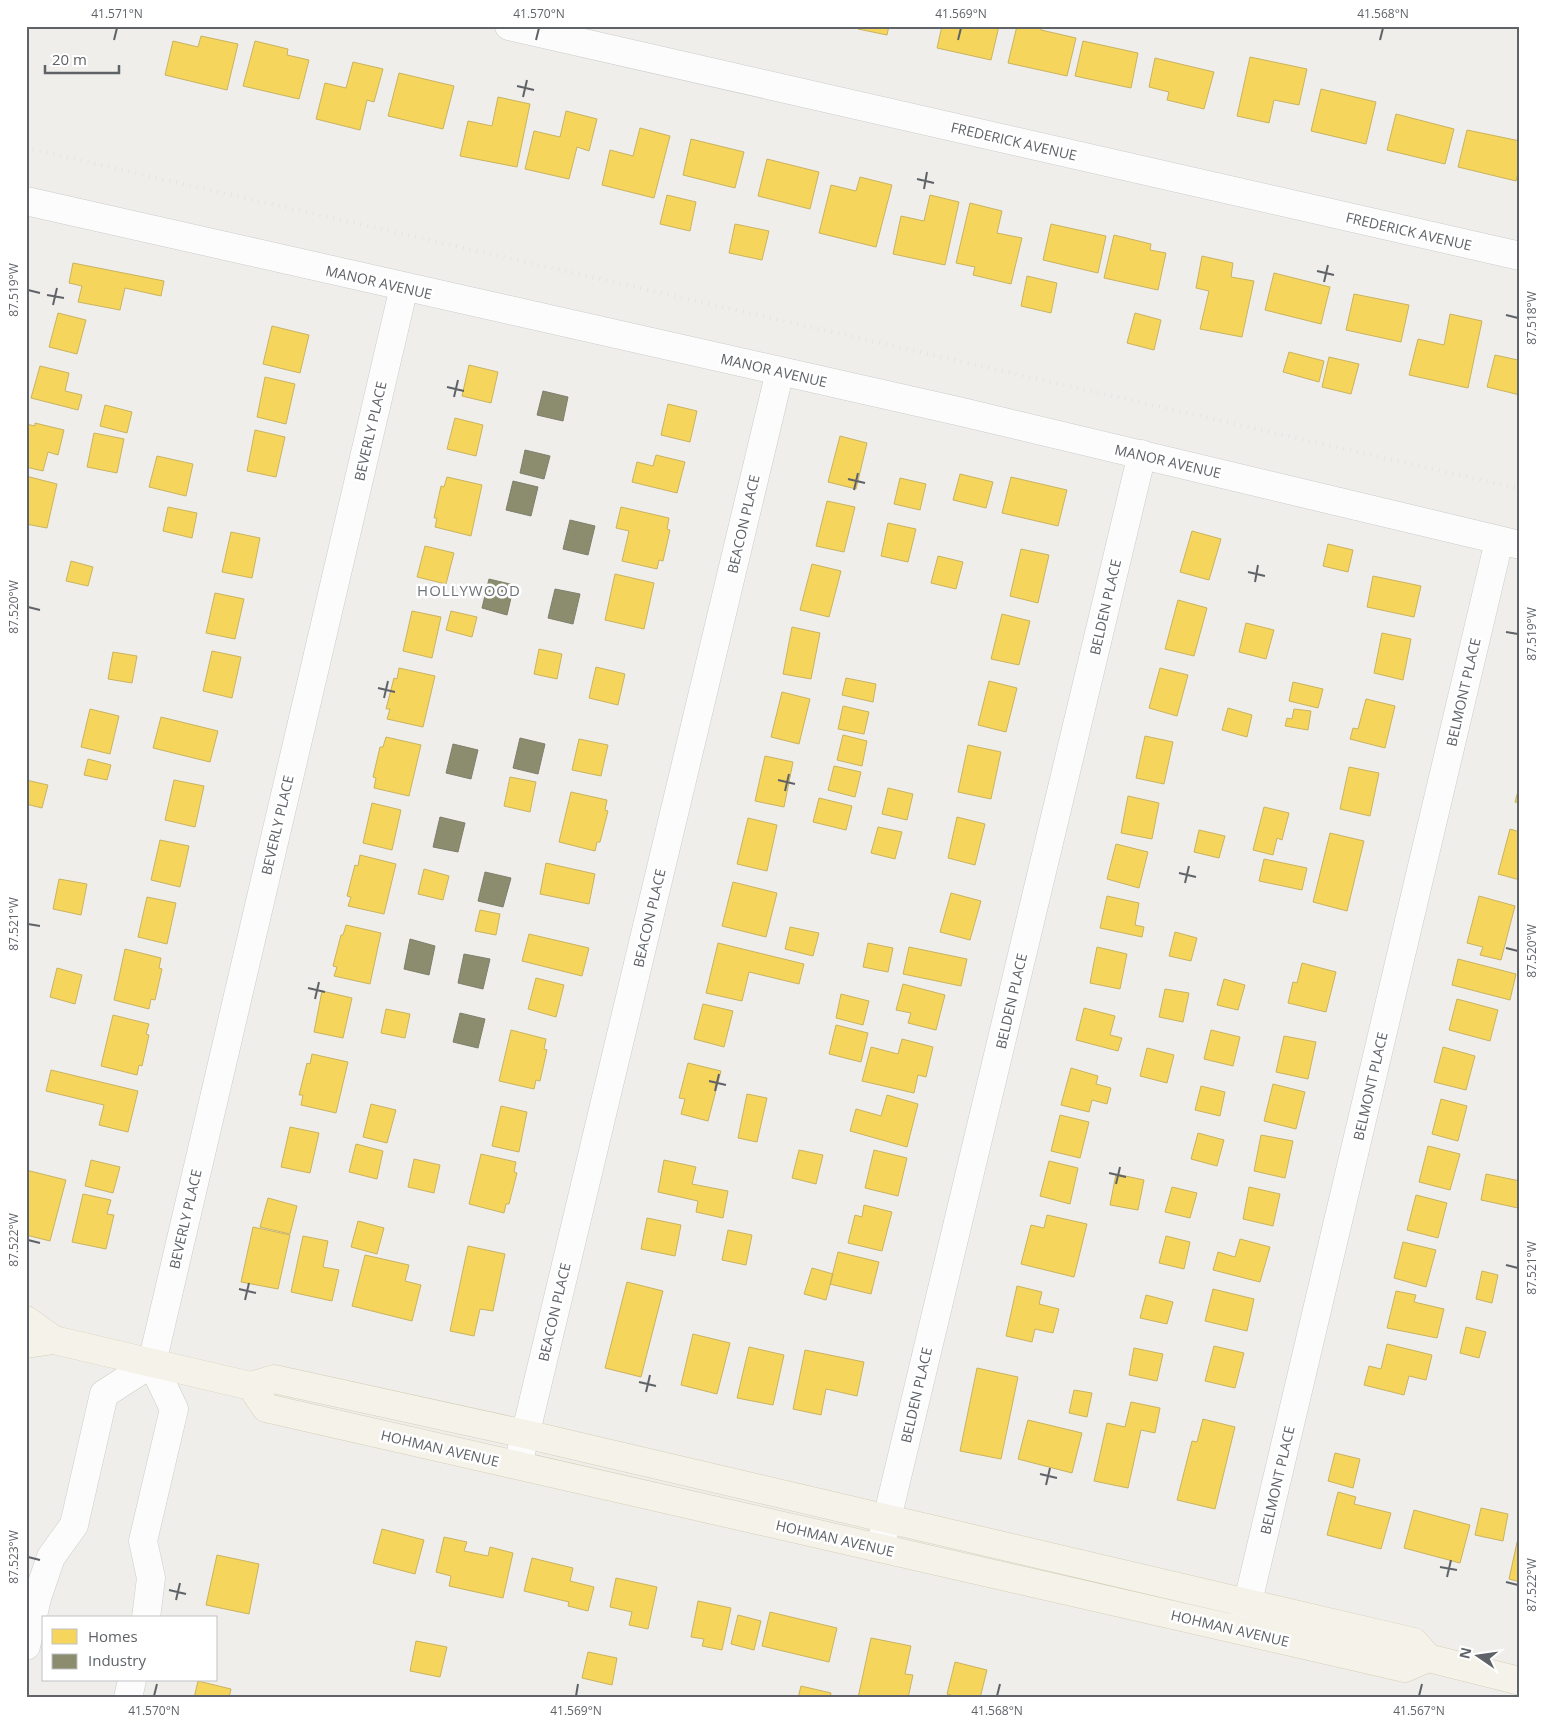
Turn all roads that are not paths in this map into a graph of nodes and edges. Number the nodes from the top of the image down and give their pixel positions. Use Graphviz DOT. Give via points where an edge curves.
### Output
graph roads {
  1 [pos="509,26"];
  2 [pos="26,201"];
  3 [pos="1520,256"];
  4 [pos="404,287"];
  5 [pos="780,371"];
  6 [pos="1142,454"];
  7 [pos="1509,543"];
  8 [pos="26,1320"];
  9 [pos="54,1340"];
  10 [pos="26,1344"];
  11 [pos="152,1363"];
  12 [pos="251,1386"];
  13 [pos="525,1434"];
  14 [pos="518,1465"];
  15 [pos="887,1518"];
  16 [pos="880,1548"];
  17 [pos="1248,1603"];
  18 [pos="146,1616"];
  19 [pos="1242,1631"];
  20 [pos="26,1646"];
  21 [pos="1428,1658"];
  22 [pos="1520,1681"];
  23 [pos="132,1682"];
  24 [pos="128,1698"];
  1 -- 3 [label="street, FREDERICK AVENUE"];
  2 -- 4 [label="street, MANOR AVENUE"];
  4 -- 5 [label="street, MANOR AVENUE"];
  4 -- 11 [label="street, BEVERLY PLACE"];
  5 -- 6 [label="street, MANOR AVENUE"];
  5 -- 13 [label="street, BEACON PLACE"];
  6 -- 7 [label="street, MANOR AVENUE"];
  6 -- 15 [label="street, BELDEN PLACE"];
  7 -- 17 [label="street, BELMONT PLACE"];
  8 -- 9 [label="main road, HOHMAN AVENUE"];
  9 -- 10 [label="main road, HOHMAN AVENUE"];
  9 -- 11 [label="main road, HOHMAN AVENUE"];
  11 -- 12 [label="main road, HOHMAN AVENUE"];
  11 -- 18 [label="street" via="174,1409 143,1541 151,1578"];
  11 -- 20 [label="street" via="104,1394 74,1525 51,1557"];
  12 -- 13 [label="main road, HOHMAN AVENUE" via="274,1379"];
  12 -- 14 [label="main road, HOHMAN AVENUE" via="266,1408"];
  13 -- 14 [label="street, BEACON PLACE"];
  13 -- 15 [label="main road, HOHMAN AVENUE"];
  14 -- 16 [label="main road, HOHMAN AVENUE"];
  15 -- 16 [label="street, BELDEN PLACE"];
  15 -- 17 [label="main road, HOHMAN AVENUE"];
  16 -- 19 [label="main road, HOHMAN AVENUE"];
  17 -- 19 [label="street, BELMONT PLACE"];
  17 -- 21 [label="main road, HOHMAN AVENUE" via="1414,1642"];
  19 -- 21 [label="main road, HOHMAN AVENUE" via="1405,1668"];
  21 -- 22 [label="main road, HOHMAN AVENUE"];
  23 -- 24 [label="street"];
}
